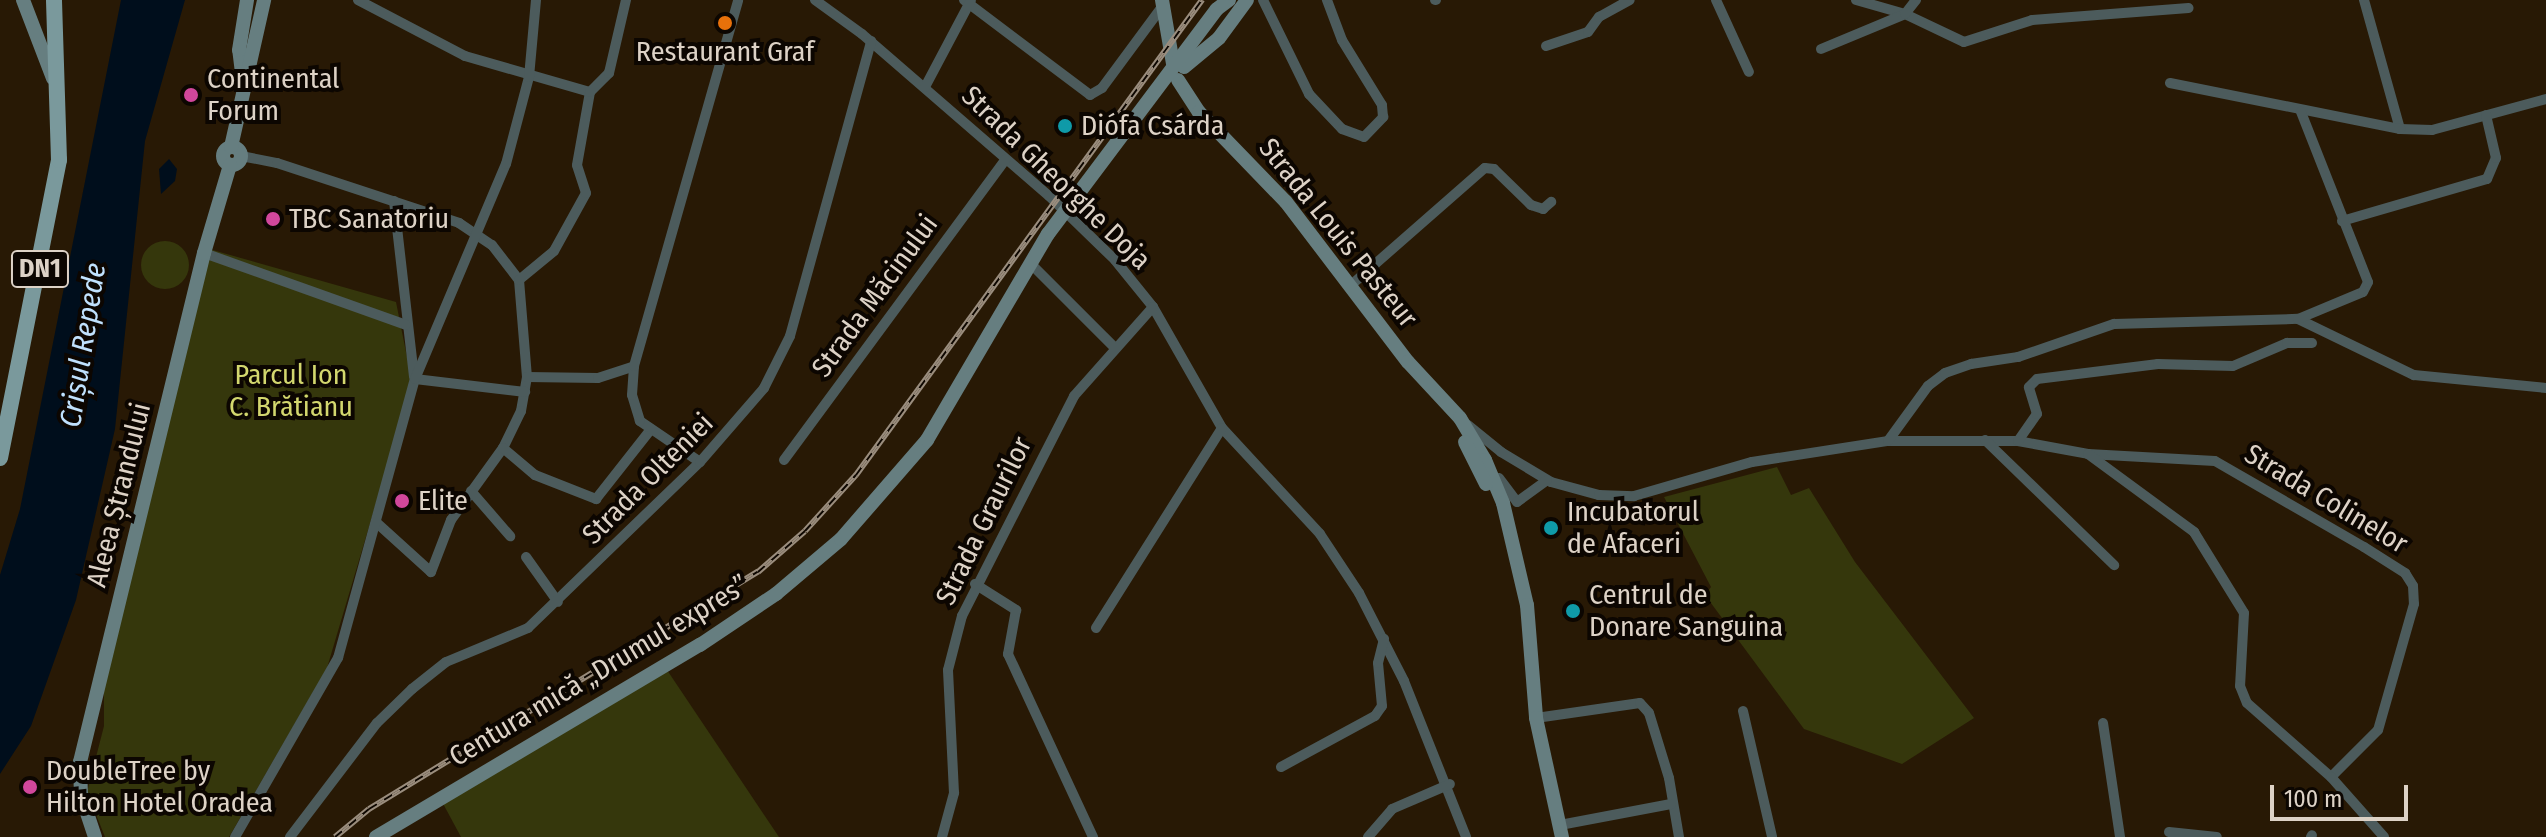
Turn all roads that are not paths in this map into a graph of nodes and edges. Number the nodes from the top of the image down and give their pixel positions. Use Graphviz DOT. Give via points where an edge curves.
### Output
graph roads {
  1 [pos="23,0"];
  2 [pos="43,0"];
  3 [pos="54,0"];
  4 [pos="247,0"];
  5 [pos="257,0"];
  6 [pos="264,0"];
  7 [pos="358,0"];
  8 [pos="536,0"];
  9 [pos="626,0"];
  10 [pos="738,0"];
  11 [pos="815,0"];
  12 [pos="1238,0"];
  13 [pos="1247,0"];
  14 [pos="1263,0"];
  15 [pos="1327,0"];
  16 [pos="1630,0"];
  17 [pos="1716,0"];
  18 [pos="1856,0"];
  19 [pos="1916,0"];
  20 [pos="2364,0"];
  21 [pos="968,1"];
  22 [pos="1162,3"];
  23 [pos="1222,3"];
  24 [pos="2189,8"];
  25 [pos="1905,14"];
  26 [pos="1232,21"];
  27 [pos="871,41"];
  28 [pos="1546,46"];
  29 [pos="1821,49"];
  30 [pos="1179,70"];
  31 [pos="1749,72"];
  32 [pos="529,77"];
  33 [pos="53,78"];
  34 [pos="243,81"];
  35 [pos="2170,83"];
  36 [pos="925,87"];
  37 [pos="590,92"];
  38 [pos="2546,99"];
  39 [pos="2301,112"];
  40 [pos="2486,115"];
  41 [pos="2400,129"];
  42 [pos="234,156"];
  43 [pos="1005,160"];
  44 [pos="394,201"];
  45 [pos="1551,202"];
  46 [pos="2342,221"];
  47 [pos="475,232"];
  48 [pos="204,253"];
  49 [pos="1030,263"];
  50 [pos="519,280"];
  51 [pos="1350,286"];
  52 [pos="1153,307"];
  53 [pos="2298,319"];
  54 [pos="406,325"];
  55 [pos="2312,343"];
  56 [pos="1114,347"];
  57 [pos="634,366"];
  58 [pos="527,377"];
  59 [pos="415,379"];
  60 [pos="2546,388"];
  61 [pos="8,389"];
  62 [pos="525,392"];
  63 [pos="1460,418"];
  64 [pos="4,419"];
  65 [pos="1222,428"];
  66 [pos="651,429"];
  67 [pos="1985,440"];
  68 [pos="1888,441"];
  69 [pos="2018,441"];
  70 [pos="503,448"];
  71 [pos="1501,452"];
  72 [pos="2088,454"];
  73 [pos="0,458"];
  74 [pos="1487,459"];
  75 [pos="784,460"];
  76 [pos="700,462"];
  77 [pos="1547,480"];
  78 [pos="471,491"];
  79 [pos="1503,509"];
  80 [pos="377,523"];
  81 [pos="510,536"];
  82 [pos="526,557"];
  83 [pos="2114,565"];
  84 [pos="975,584"];
  85 [pos="558,602"];
  86 [pos="1096,628"];
  87 [pos="1384,639"];
  88 [pos="1743,711"];
  89 [pos="1536,718"];
  90 [pos="2103,723"];
  91 [pos="1281,767"];
  92 [pos="2331,777"];
  93 [pos="1450,784"];
  94 [pos="1671,804"];
  95 [pos="1561,831"];
  96 [pos="2169,832"];
  97 [pos="291,835"];
  98 [pos="95,837"];
  99 [pos="235,837"];
  100 [pos="376,837"];
  101 [pos="942,837"];
  102 [pos="1093,837"];
  103 [pos="1368,837"];
  104 [pos="1466,837"];
  105 [pos="1679,837"];
  106 [pos="1772,837"];
  107 [pos="2120,837"];
  108 [pos="2217,837"];
  109 [pos="2384,837"];
  1 -- 33 [label="main road"];
  2 -- 33 [label="main road"];
  3 -- 33 [label="main road, DN1"];
  4 -- 34 [label="main road, Aleea Ștrandului" via="239,50"];
  5 -- 34 [label="main road"];
  6 -- 34 [label="main road, Aleea Ștrandului"];
  7 -- 32 [label="street" via="441,46"];
  8 -- 32 [label="street"];
  9 -- 37 [label="street" via="609,73"];
  10 -- 57 [label="street"];
  11 -- 27 [label="street, Strada Gheorghe Doja"];
  12 -- 26 [label="main road"];
  13 -- 26 [label="main road"];
  14 -- 15 [label="street" via="1309,94 1342,129 1364,137 1383,117 1382,105 1342,40"];
  16 -- 28 [label="street" via="1599,17 1588,32"];
  17 -- 31 [label="street"];
  18 -- 25 [label="street"];
  19 -- 25 [label="street"];
  20 -- 41 [label="street"];
  21 -- 22 [label="street" via="1086,94 1096,95"];
  21 -- 36 [label="street"];
  22 -- 30 [label="main road, Strada Louis Pasteur"];
  23 -- 49 [label="main road, Centura mică „Drumul expres”"];
  24 -- 25 [label="street" via="2032,20 1964,42"];
  25 -- 29 [label="street"];
  26 -- 30 [label="main road"];
  27 -- 36 [label="street, Strada Gheorghe Doja"];
  27 -- 76 [label="street, Strada Olteniei" via="790,336 764,388"];
  30 -- 51 [label="main road, Strada Louis Pasteur" via="1199,112 1286,202"];
  32 -- 37 [label="street"];
  32 -- 47 [label="street" via="506,164"];
  33 -- 61 [label="main road, DN1" via="61,126 56,187"];
  34 -- 42 [label="main road, Aleea Ștrandului"];
  35 -- 39 [label="street"];
  36 -- 43 [label="street, Strada Gheorghe Doja"];
  37 -- 50 [label="street" via="577,165 586,193 571,229"];
  38 -- 40 [label="street"];
  39 -- 41 [label="street"];
  39 -- 46 [label="street"];
  40 -- 41 [label="street" via="2432,130"];
  40 -- 46 [label="street" via="2496,158 2487,179"];
  42 -- 44 [label="street"];
  42 -- 48 [label="main road, Aleea Ștrandului"];
  43 -- 52 [label="street, Strada Gheorghe Doja" via="1115,260"];
  43 -- 75 [label="street, Strada Măcinului"];
  44 -- 47 [label="street"];
  44 -- 54 [label="street"];
  45 -- 51 [label="street" via="1543,209 1531,205 1494,169 1485,168"];
  46 -- 53 [label="street" via="2368,287"];
  47 -- 50 [label="street" via="509,263"];
  47 -- 59 [label="street"];
  48 -- 54 [label="street"];
  48 -- 98 [label="main road, Aleea Ștrandului" via="80,762 81,795"];
  49 -- 56 [label="street"];
  49 -- 100 [label="main road, Centura mică „Drumul expres”" via="927,440 841,539 776,594 700,645"];
  50 -- 58 [label="street"];
  51 -- 63 [label="main road, Strada Louis Pasteur" via="1408,362"];
  52 -- 56 [label="street, Strada Graurilor"];
  52 -- 65 [label="street, Strada Gheorghe Doja"];
  53 -- 60 [label="street" via="2414,375"];
  53 -- 68 [label="street" via="2114,324 2018,357 1971,364 1928,386"];
  54 -- 59 [label="street"];
  55 -- 69 [label="street" via="2287,343 2233,366 2158,364 2037,379 2029,387 2037,414"];
  56 -- 84 [label="street, Strada Graurilor" via="1074,396"];
  57 -- 58 [label="street" via="607,377"];
  57 -- 66 [label="street" via="635,410"];
  58 -- 62 [label="street"];
  59 -- 62 [label="street"];
  59 -- 80 [label="street"];
  61 -- 64 [label="main road, DN1"];
  62 -- 70 [label="street"];
  63 -- 71 [label="street, Strada Colinelor"];
  63 -- 74 [label="main road, Strada Louis Pasteur"];
  63 -- 79 [label="main road, Strada Louis Pasteur" via="1465,443"];
  64 -- 73 [label="main road, DN1"];
  65 -- 86 [label="street"];
  65 -- 87 [label="street, Strada Gheorghe Doja" via="1320,534"];
  66 -- 70 [label="street" via="596,499 535,475"];
  66 -- 76 [label="street"];
  67 -- 68 [label="street, Strada Colinelor"];
  67 -- 69 [label="street, Strada Colinelor"];
  67 -- 83 [label="street"];
  68 -- 77 [label="street, Strada Colinelor" via="1752,462 1634,496 1599,495"];
  69 -- 72 [label="street, Strada Colinelor"];
  70 -- 78 [label="street"];
  71 -- 74 [label="street"];
  71 -- 77 [label="street, Strada Colinelor"];
  72 -- 92 [label="street, Strada Colinelor" via="2194,532 2244,613 2240,686 2247,703"];
  72 -- 92 [label="street, Strada Colinelor" via="2215,461 2408,577 2414,604 2380,725"];
  74 -- 77 [label="street" via="1509,498 1517,502"];
  74 -- 79 [label="main road, Strada Louis Pasteur"];
  76 -- 85 [label="street, Strada Olteniei"];
  78 -- 80 [label="street" via="451,520 431,572"];
  78 -- 81 [label="street"];
  79 -- 89 [label="main road, Strada Louis Pasteur" via="1527,605"];
  80 -- 99 [label="street" via="332,675"];
  82 -- 85 [label="street"];
  84 -- 101 [label="street, Strada Graurilor" via="948,670 954,793"];
  84 -- 102 [label="street" via="1016,610 1008,654"];
  85 -- 97 [label="street, Strada Olteniei" via="528,628 446,662 412,689 377,723"];
  87 -- 91 [label="street" via="1378,663 1382,706 1375,716"];
  87 -- 93 [label="street, Strada Gheorghe Doja"];
  88 -- 106 [label="street"];
  89 -- 94 [label="street" via="1640,703 1649,713 1669,778"];
  89 -- 95 [label="main road, Strada Louis Pasteur"];
  90 -- 107 [label="street"];
  92 -- 109 [label="street, Strada Colinelor"];
  93 -- 103 [label="street" via="1392,809"];
  93 -- 104 [label="street, Strada Gheorghe Doja"];
  94 -- 95 [label="street"];
  94 -- 105 [label="street"];
  96 -- 108 [label="street"];
}
